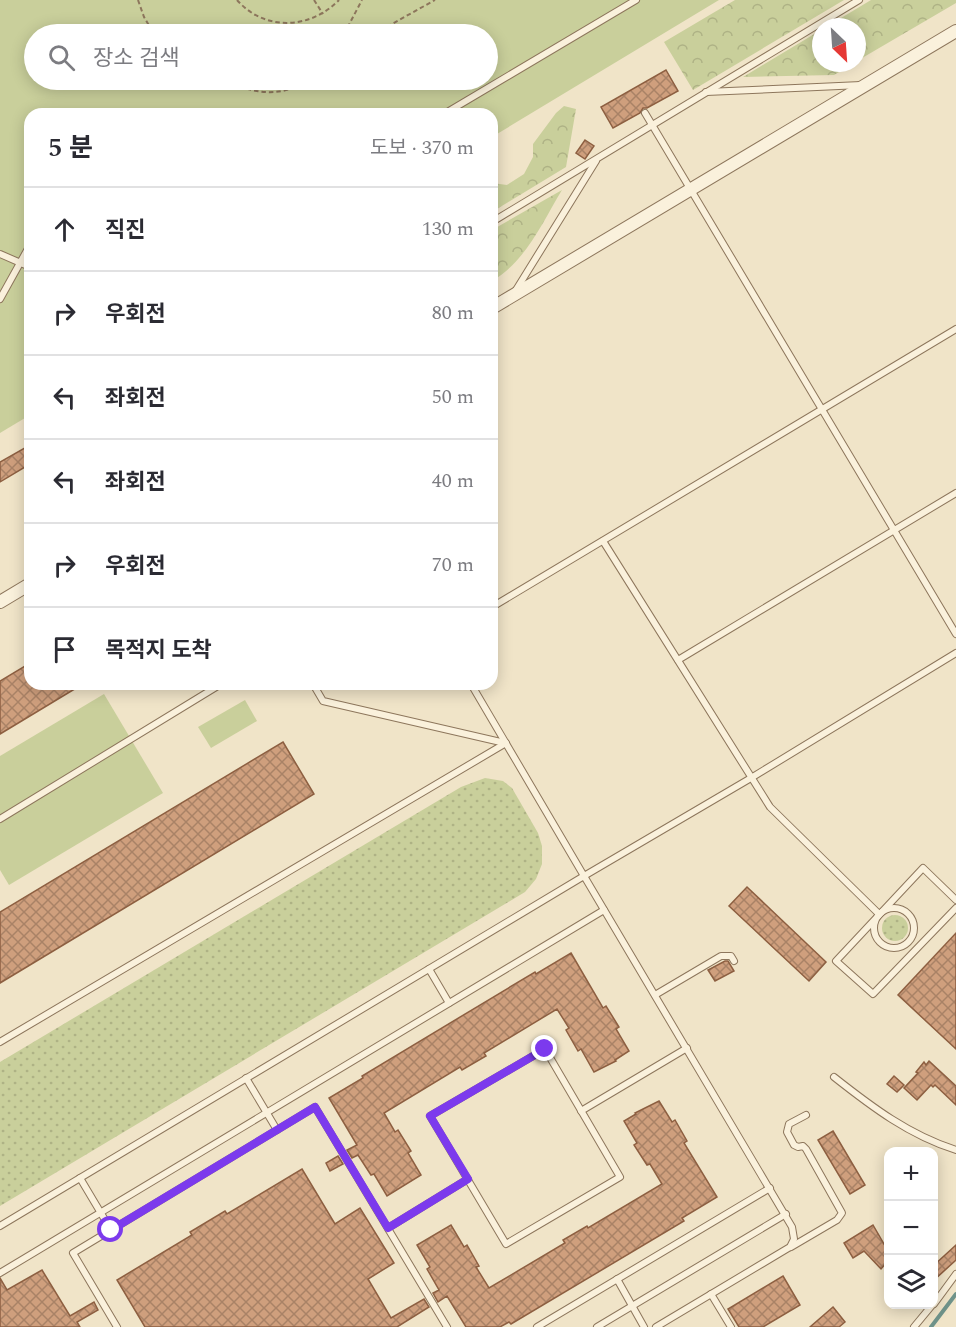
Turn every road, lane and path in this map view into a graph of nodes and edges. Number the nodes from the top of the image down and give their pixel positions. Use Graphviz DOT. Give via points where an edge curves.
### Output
graph roads {
  1 [pos="138,0"];
  2 [pos="237,0"];
  3 [pos="314,0"];
  4 [pos="339,0"];
  5 [pos="362,0"];
  6 [pos="435,0"];
  7 [pos="636,0"];
  8 [pos="859,0"];
  9 [pos="323,14"];
  10 [pos="148,24"];
  11 [pos="349,24"];
  12 [pos="392,24"];
  13 [pos="956,31"];
  14 [pos="498,82"];
  15 [pos="867,84"];
  16 [pos="257,90"];
  17 [pos="289,90"];
  18 [pos="484,90"];
  19 [pos="706,92"];
  20 [pos="454,108"];
  21 [pos="645,113"];
  22 [pos="652,124"];
  23 [pos="598,158"];
  24 [pos="690,189"];
  25 [pos="498,218"];
  26 [pos="0,254"];
  27 [pos="24,256"];
  28 [pos="20,263"];
  29 [pos="24,265"];
  30 [pos="513,295"];
  31 [pos="0,299"];
  32 [pos="498,304"];
  33 [pos="956,328"];
  34 [pos="821,409"];
  35 [pos="956,493"];
  36 [pos="893,530"];
  37 [pos="603,541"];
  38 [pos="24,588"];
  39 [pos="0,602"];
  40 [pos="498,603"];
  41 [pos="956,634"];
  42 [pos="956,653"];
  43 [pos="678,660"];
  44 [pos="212,690"];
  45 [pos="316,690"];
  46 [pos="475,690"];
  47 [pos="506,743"];
  48 [pos="751,777"];
  49 [pos="0,819"];
  50 [pos="584,876"];
  51 [pos="956,900"];
  52 [pos="956,908"];
  53 [pos="604,910"];
  54 [pos="879,914"];
  55 [pos="910,941"];
  56 [pos="917,948"];
  57 [pos="734,961"];
  58 [pos="429,969"];
  59 [pos="656,995"];
  60 [pos="449,1003"];
  61 [pos="0,1042"];
  62 [pos="687,1048"];
  63 [pos="834,1077"];
  64 [pos="246,1078"];
  65 [pos="581,1111"];
  66 [pos="267,1113"];
  67 [pos="806,1114"];
  68 [pos="277,1130"];
  69 [pos="956,1150"];
  70 [pos="80,1178"];
  71 [pos="468,1179"];
  72 [pos="770,1188"];
  73 [pos="101,1212"];
  74 [pos="786,1214"];
  75 [pos="0,1226"];
  76 [pos="388,1228"];
  77 [pos="111,1230"];
  78 [pos="790,1247"];
  79 [pos="0,1273"];
  80 [pos="956,1274"];
  81 [pos="617,1279"];
  82 [pos="711,1294"];
  83 [pos="938,1297"];
  84 [pos="632,1306"];
  85 [pos="929,1309"];
  86 [pos="117,1327"];
  87 [pos="447,1327"];
  88 [pos="537,1327"];
  89 [pos="597,1327"];
  90 [pos="644,1327"];
  91 [pos="656,1327"];
  92 [pos="731,1327"];
  93 [pos="914,1327"];
  1 -- 10 [label="path"];
  2 -- 9 [label="path" via="249,12 280,23 303,22"];
  3 -- 9 [label="path"];
  4 -- 9 [label="path"];
  5 -- 11 [label="path"];
  6 -- 12 [label="path"];
  7 -- 14 [label="lane"];
  8 -- 19 [label="lane"];
  13 -- 15 [label="street"];
  15 -- 19 [label="lane"];
  15 -- 24 [label="street"];
  16 -- 17 [label="path"];
  18 -- 20 [label="lane"];
  19 -- 22 [label="lane"];
  21 -- 22 [label="lane"];
  22 -- 23 [label="lane"];
  22 -- 24 [label="lane"];
  23 -- 25 [label="lane"];
  23 -- 30 [label="lane"];
  24 -- 30 [label="street"];
  24 -- 34 [label="lane"];
  26 -- 28 [label="lane"];
  27 -- 28 [label="lane"];
  28 -- 29 [label="lane"];
  28 -- 31 [label="lane"];
  30 -- 32 [label="street"];
  33 -- 34 [label="lane"];
  34 -- 36 [label="lane"];
  34 -- 37 [label="lane"];
  35 -- 36 [label="lane"];
  36 -- 41 [label="lane"];
  36 -- 43 [label="lane"];
  37 -- 40 [label="lane"];
  37 -- 43 [label="lane"];
  38 -- 39 [label="street"];
  42 -- 48 [label="lane"];
  43 -- 48 [label="lane"];
  44 -- 49 [label="lane"];
  45 -- 47 [label="lane" via="322,701"];
  46 -- 47 [label="lane"];
  47 -- 50 [label="lane"];
  47 -- 61 [label="lane"];
  48 -- 50 [label="lane"];
  48 -- 54 [label="lane" via="781,820"];
  50 -- 53 [label="lane"];
  50 -- 58 [label="lane"];
  51 -- 54 [label="lane" via="923,868"];
  52 -- 56 [label="lane"];
  53 -- 59 [label="lane"];
  53 -- 60 [label="lane"];
  54 -- 55 [label="lane" via="886,909 904,910 914,924"];
  54 -- 55 [label="lane" via="874,922 877,940 893,948"];
  54 -- 56 [label="lane" via="836,961 873,994"];
  55 -- 56 [label="lane"];
  57 -- 59 [label="lane" via="731,956 721,956"];
  58 -- 60 [label="lane"];
  58 -- 64 [label="lane"];
  59 -- 62 [label="lane"];
  60 -- 66 [label="lane"];
  62 -- 65 [label="lane"];
  62 -- 72 [label="lane"];
  63 -- 69 [label="lane" via="903,1127"];
  64 -- 66 [label="lane"];
  64 -- 70 [label="lane"];
  65 -- 71 [label="lane" via="545,1049 430,1116"];
  65 -- 71 [label="lane" via="620,1177 506,1244"];
  66 -- 68 [label="lane"];
  66 -- 73 [label="lane"];
  67 -- 78 [label="lane" via="789,1124 787,1132 794,1145 806,1149 842,1213 837,1220"];
  68 -- 76 [label="lane" via="315,1107"];
  68 -- 77 [label="lane"];
  70 -- 73 [label="lane"];
  70 -- 75 [label="lane"];
  71 -- 76 [label="lane"];
  72 -- 74 [label="lane"];
  72 -- 81 [label="lane"];
  73 -- 77 [label="lane"];
  73 -- 79 [label="lane"];
  74 -- 78 [label="lane" via="794,1239"];
  74 -- 84 [label="lane"];
  76 -- 87 [label="lane"];
  77 -- 86 [label="lane" via="73,1253"];
  78 -- 82 [label="lane"];
  80 -- 83 [label="lane"];
  81 -- 84 [label="lane"];
  81 -- 88 [label="lane"];
  82 -- 91 [label="lane"];
  82 -- 92 [label="lane"];
  84 -- 89 [label="lane"];
  84 -- 90 [label="lane"];
  85 -- 93 [label="lane"];
}
